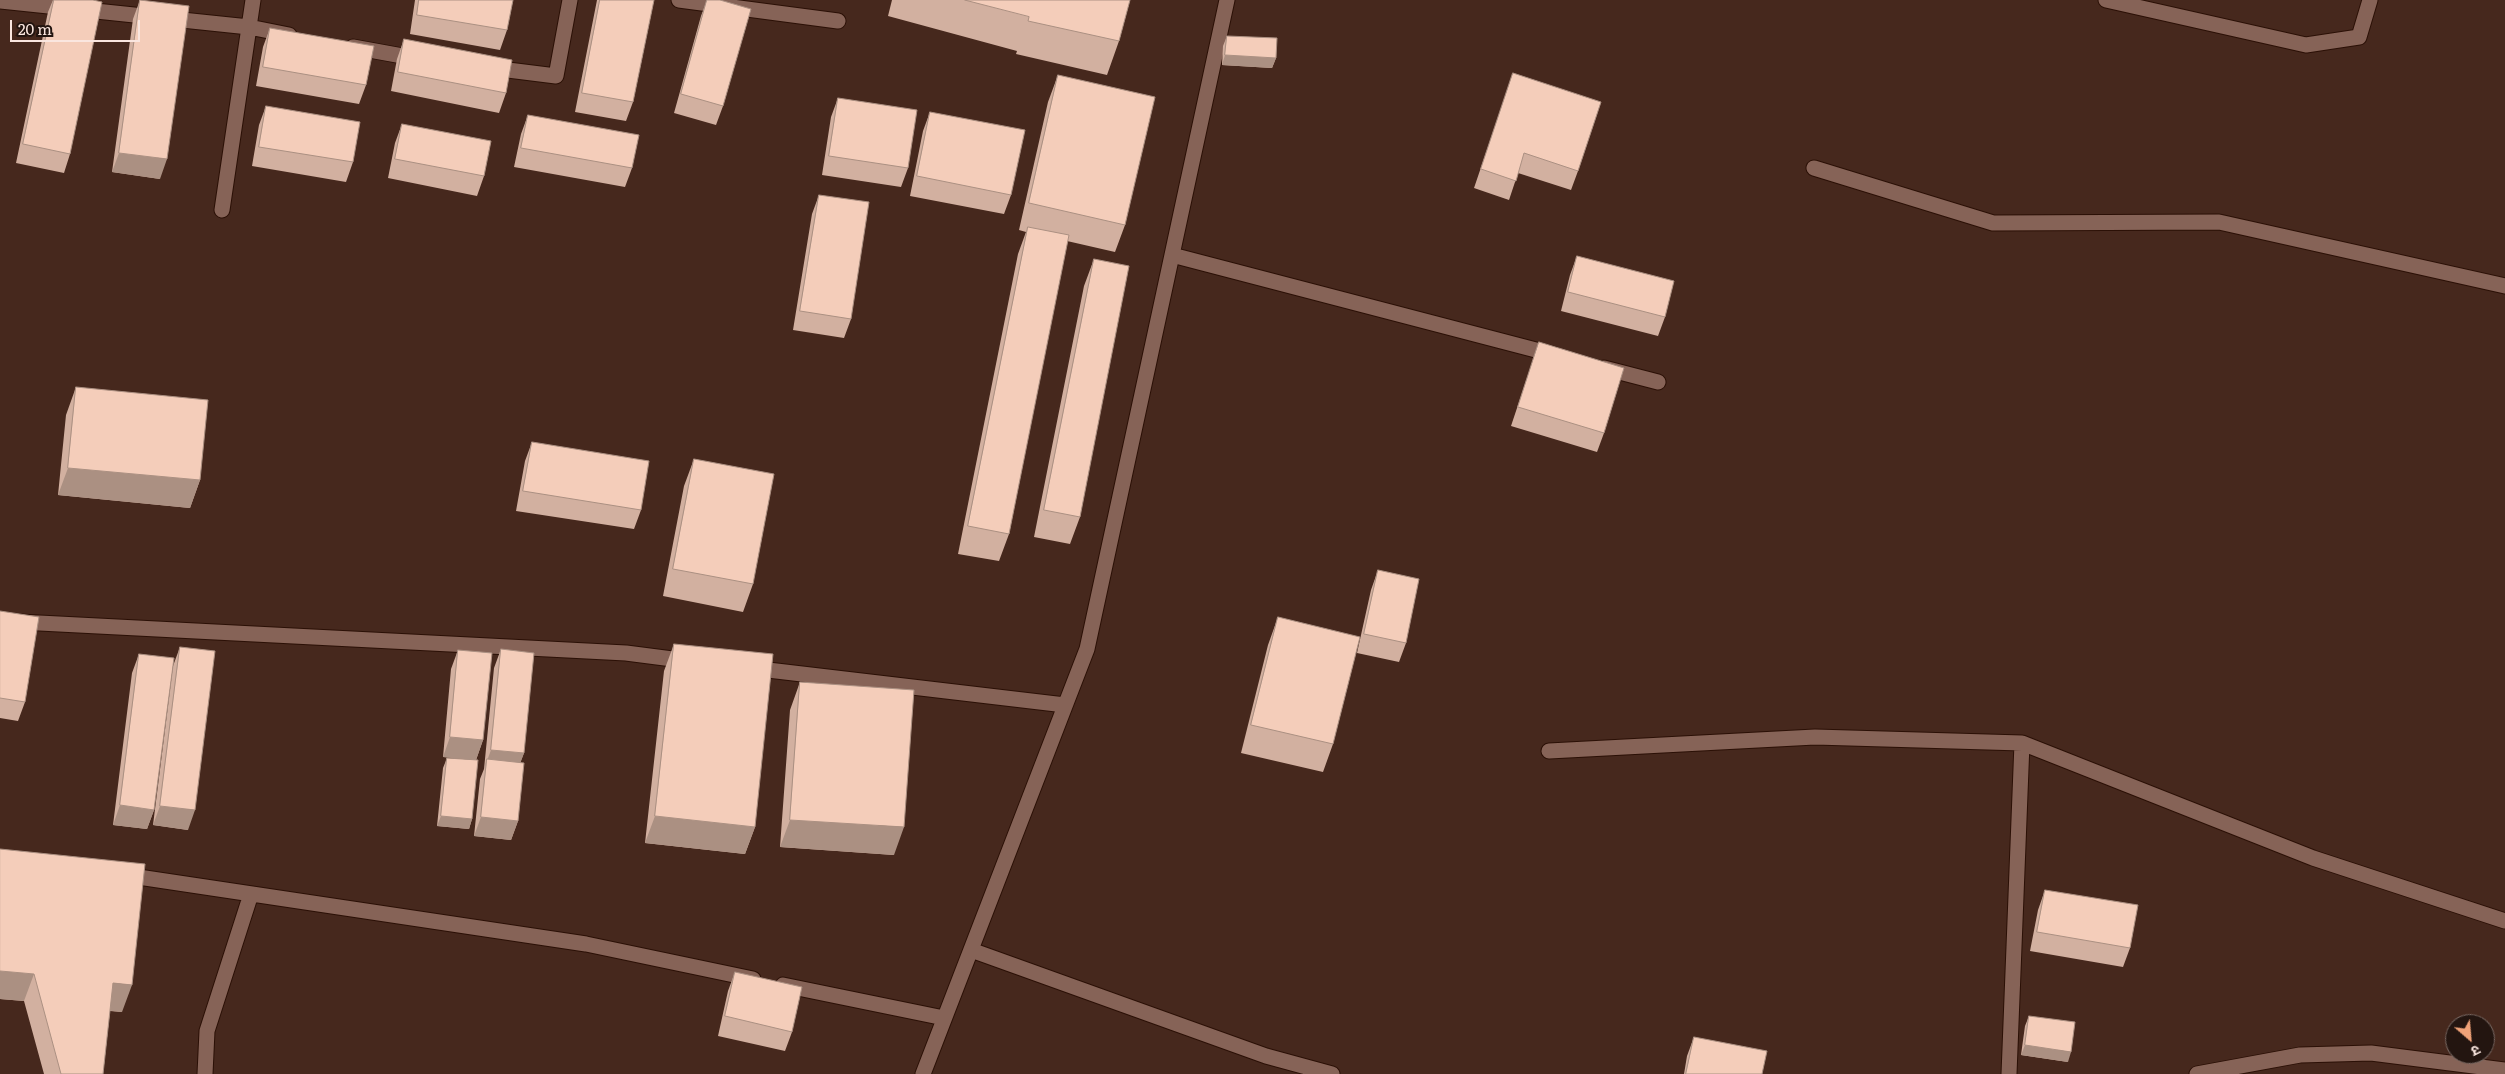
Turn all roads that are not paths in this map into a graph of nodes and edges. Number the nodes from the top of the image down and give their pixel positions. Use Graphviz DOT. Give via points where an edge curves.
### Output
graph roads {
  1 [pos="253,0"];
  2 [pos="570,0"];
  3 [pos="679,0"];
  4 [pos="1227,0"];
  5 [pos="2106,0"];
  6 [pos="2370,0"];
  7 [pos="0,1"];
  8 [pos="838,21"];
  9 [pos="249,28"];
  10 [pos="307,38"];
  11 [pos="336,43"];
  12 [pos="432,60"];
  13 [pos="480,66"];
  14 [pos="1814,168"];
  15 [pos="222,210"];
  16 [pos="1172,255"];
  17 [pos="2505,286"];
  18 [pos="1573,360"];
  19 [pos="1592,364"];
  20 [pos="1658,382"];
  21 [pos="0,621"];
  22 [pos="704,663"];
  23 [pos="734,666"];
  24 [pos="1065,705"];
  25 [pos="2022,743"];
  26 [pos="1549,751"];
  27 [pos="106,872"];
  28 [pos="251,894"];
  29 [pos="2505,921"];
  30 [pos="971,950"];
  31 [pos="944,1018"];
  32 [pos="2505,1070"];
  33 [pos="204,1074"];
  34 [pos="923,1074"];
  35 [pos="1332,1074"];
  36 [pos="2009,1074"];
  37 [pos="2197,1074"];
  1 -- 9 [label="street"];
  2 -- 13 [label="street" via="556,76"];
  3 -- 8 [label="street"];
  4 -- 16 [label="street"];
  5 -- 6 [label="street" via="2306,45 2359,37"];
  7 -- 9 [label="street"];
  9 -- 10 [label="street"];
  9 -- 15 [label="street"];
  11 -- 12 [label="street"];
  14 -- 17 [label="street" via="1993,224 2219,222"];
  16 -- 18 [label="street"];
  16 -- 24 [label="street" via="1087,649"];
  19 -- 20 [label="street"];
  21 -- 22 [label="street" via="626,653"];
  23 -- 24 [label="street"];
  24 -- 30 [label="street"];
  25 -- 26 [label="street" via="1815,737"];
  25 -- 29 [label="street" via="2313,858"];
  25 -- 36 [label="street"];
  27 -- 28 [label="street"];
  28 -- 31 [label="street" via="586,944"];
  28 -- 33 [label="street" via="208,1032"];
  30 -- 31 [label="street"];
  30 -- 35 [label="street" via="1266,1056"];
  31 -- 34 [label="street"];
  32 -- 37 [label="street" via="2370,1053 2300,1055"];
}
